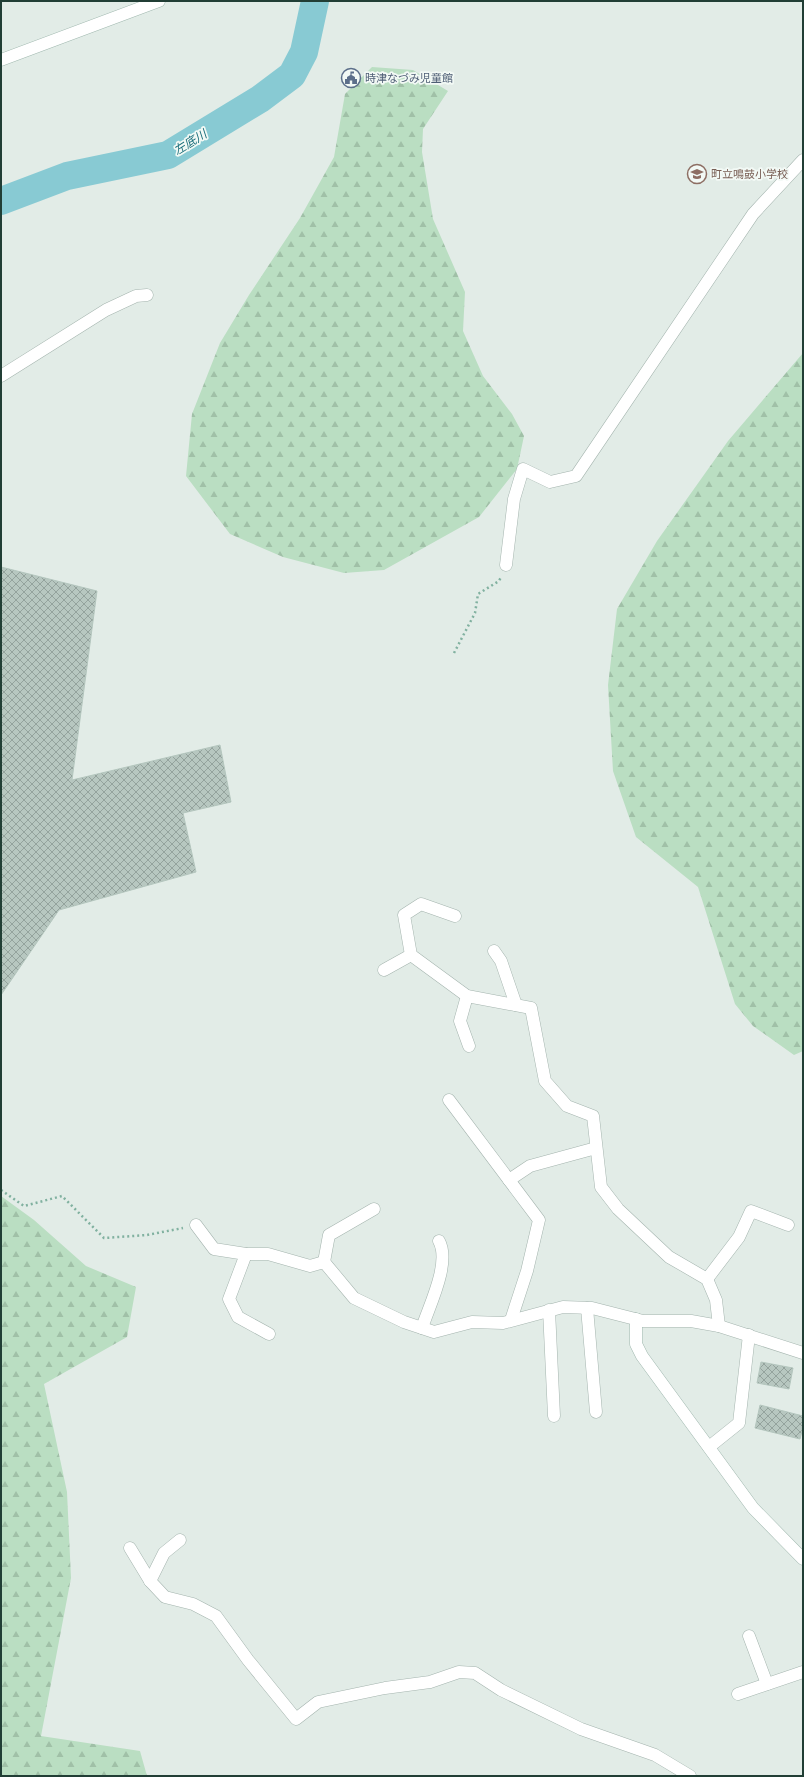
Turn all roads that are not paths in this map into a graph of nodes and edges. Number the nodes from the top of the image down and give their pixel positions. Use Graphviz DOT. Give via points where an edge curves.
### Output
graph roads {
  1 [pos="159,1"];
  2 [pos="1,60"];
  3 [pos="803,160"];
  4 [pos="147,294"];
  5 [pos="1,376"];
  6 [pos="506,565"];
  7 [pos="455,916"];
  8 [pos="494,951"];
  9 [pos="411,955"];
  10 [pos="384,970"];
  11 [pos="467,996"];
  12 [pos="516,1005"];
  13 [pos="469,1046"];
  14 [pos="450,1100"];
  15 [pos="596,1148"];
  16 [pos="509,1180"];
  17 [pos="374,1209"];
  18 [pos="196,1225"];
  19 [pos="788,1225"];
  20 [pos="439,1241"];
  21 [pos="246,1254"];
  22 [pos="324,1262"];
  23 [pos="707,1279"];
  24 [pos="587,1308"];
  25 [pos="549,1310"];
  26 [pos="636,1319"];
  27 [pos="511,1320"];
  28 [pos="719,1326"];
  29 [pos="422,1328"];
  30 [pos="269,1334"];
  31 [pos="749,1335"];
  32 [pos="803,1352"];
  33 [pos="596,1412"];
  34 [pos="554,1416"];
  35 [pos="709,1447"];
  36 [pos="180,1540"];
  37 [pos="130,1548"];
  38 [pos="803,1559"];
  39 [pos="150,1580"];
  40 [pos="749,1636"];
  41 [pos="803,1672"];
  42 [pos="767,1684"];
  43 [pos="738,1694"];
  44 [pos="690,1776"];
  1 -- 2 [label="street"];
  3 -- 6 [label="street" via="753,214 576,476 550,482 523,469 514,499"];
  4 -- 5 [label="street" via="136,296 106,310"];
  7 -- 9 [label="street" via="421,904 404,915"];
  8 -- 12 [label="street" via="501,961"];
  9 -- 10 [label="street"];
  9 -- 11 [label="street"];
  11 -- 12 [label="street"];
  11 -- 13 [label="street" via="460,1021"];
  12 -- 15 [label="street" via="531,1008 545,1081 567,1106 594,1116"];
  14 -- 16 [label="street"];
  15 -- 16 [label="street" via="530,1166"];
  15 -- 23 [label="street" via="601,1187 618,1209 669,1258"];
  16 -- 27 [label="street" via="539,1220"];
  17 -- 22 [label="street" via="329,1235"];
  18 -- 21 [label="street" via="214,1249"];
  19 -- 23 [label="street" via="751,1212 739,1237"];
  20 -- 29 [label="street" via="443,1248 443,1265"];
  21 -- 22 [label="street" via="268,1254 310,1266"];
  21 -- 30 [label="street" via="229,1299 238,1317"];
  22 -- 29 [label="street" via="354,1298"];
  23 -- 28 [label="street" via="716,1300"];
  24 -- 25 [label="street" via="563,1306"];
  24 -- 26 [label="street"];
  24 -- 33 [label="street"];
  25 -- 27 [label="street"];
  25 -- 34 [label="street"];
  26 -- 28 [label="street" via="691,1320"];
  26 -- 35 [label="street" via="636,1344 642,1356"];
  27 -- 29 [label="street" via="503,1323 472,1322 434,1332"];
  28 -- 31 [label="street"];
  31 -- 32 [label="street"];
  31 -- 35 [label="street" via="739,1423"];
  35 -- 38 [label="street" via="753,1508"];
  36 -- 39 [label="street" via="164,1553"];
  37 -- 39 [label="street"];
  39 -- 44 [label="street" via="165,1596 193,1604 216,1616 296,1719 318,1702 385,1688 430,1682 459,1672 475,1673 501,1690 581,1729 655,1755"];
  40 -- 42 [label="street"];
  41 -- 42 [label="street"];
  42 -- 43 [label="street"];
}
